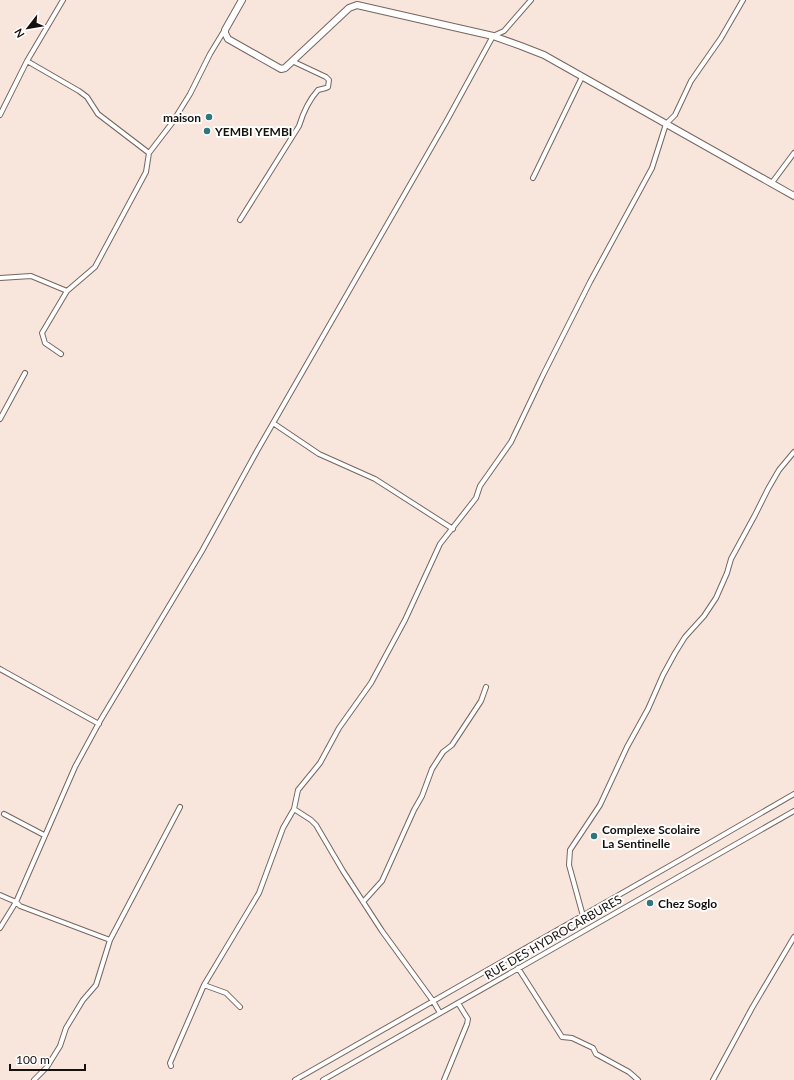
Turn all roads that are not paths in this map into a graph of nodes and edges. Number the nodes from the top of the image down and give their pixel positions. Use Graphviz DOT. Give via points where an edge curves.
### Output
graph roads {
  1 [pos="63,0"];
  2 [pos="242,0"];
  3 [pos="531,0"];
  4 [pos="743,0"];
  5 [pos="225,30"];
  6 [pos="493,36"];
  7 [pos="27,61"];
  8 [pos="291,61"];
  9 [pos="582,77"];
  10 [pos="0,115"];
  11 [pos="666,124"];
  12 [pos="149,153"];
  13 [pos="794,153"];
  14 [pos="533,178"];
  15 [pos="772,184"];
  16 [pos="794,196"];
  17 [pos="240,220"];
  18 [pos="0,278"];
  19 [pos="67,291"];
  20 [pos="61,354"];
  21 [pos="26,373"];
  22 [pos="0,420"];
  23 [pos="273,423"];
  24 [pos="794,452"];
  25 [pos="453,529"];
  26 [pos="0,669"];
  27 [pos="486,687"];
  28 [pos="99,724"];
  29 [pos="794,794"];
  30 [pos="180,807"];
  31 [pos="294,809"];
  32 [pos="794,810"];
  33 [pos="4,814"];
  34 [pos="44,835"];
  35 [pos="0,895"];
  36 [pos="16,902"];
  37 [pos="363,902"];
  38 [pos="582,916"];
  39 [pos="0,928"];
  40 [pos="794,937"];
  41 [pos="110,940"];
  42 [pos="518,968"];
  43 [pos="204,985"];
  44 [pos="433,1001"];
  45 [pos="458,1002"];
  46 [pos="240,1007"];
  47 [pos="440,1013"];
  48 [pos="170,1066"];
  49 [pos="34,1080"];
  50 [pos="295,1080"];
  51 [pos="323,1080"];
  52 [pos="444,1080"];
  53 [pos="638,1080"];
  54 [pos="713,1080"];
  1 -- 7 [label="street"];
  2 -- 5 [label="street"];
  3 -- 6 [label="street" via="504,31"];
  4 -- 11 [label="street" via="721,38 691,81 675,115"];
  5 -- 8 [label="street" via="228,39 281,70"];
  5 -- 12 [label="street" via="190,94"];
  6 -- 8 [label="street" via="357,5 349,8"];
  6 -- 9 [label="street" via="544,55"];
  6 -- 23 [label="street" via="405,195"];
  7 -- 10 [label="street"];
  7 -- 12 [label="street" via="87,97 98,114"];
  8 -- 17 [label="street" via="326,77 329,80 328,87 318,90 312,97 299,126"];
  9 -- 11 [label="street"];
  9 -- 14 [label="street"];
  11 -- 15 [label="street"];
  11 -- 25 [label="street" via="652,168 590,282 518,428 480,486 476,498"];
  12 -- 19 [label="street" via="146,172 95,267"];
  13 -- 15 [label="street"];
  15 -- 16 [label="street"];
  18 -- 19 [label="street" via="31,276"];
  19 -- 20 [label="street" via="42,333 43,340"];
  21 -- 22 [label="street"];
  23 -- 25 [label="street" via="319,454 375,479"];
  23 -- 28 [label="street" via="202,551"];
  24 -- 38 [label="street" via="768,489 731,559 716,598 675,653 600,806 570,850 569,865"];
  25 -- 31 [label="street" via="440,544 405,620 371,683 339,728 320,763 298,790"];
  26 -- 28 [label="street"];
  27 -- 37 [label="street" via="482,701 432,769 382,881"];
  28 -- 34 [label="street" via="75,767"];
  29 -- 38 [label="street"];
  30 -- 41 [label="street"];
  31 -- 37 [label="street" via="316,825"];
  31 -- 43 [label="street" via="283,828 259,893"];
  32 -- 42 [label="street, RUE DES HYDROCARBURES"];
  33 -- 34 [label="street"];
  34 -- 36 [label="street"];
  35 -- 36 [label="street"];
  36 -- 39 [label="street"];
  36 -- 41 [label="street" via="20,906"];
  37 -- 44 [label="street"];
  38 -- 44 [label="street"];
  40 -- 54 [label="street"];
  41 -- 49 [label="street" via="96,985 83,1000 66,1028 60,1046 47,1067"];
  42 -- 45 [label="street, RUE DES HYDROCARBURES"];
  42 -- 53 [label="street" via="562,1038 572,1038 593,1048 596,1054 627,1070"];
  43 -- 46 [label="street" via="226,993"];
  43 -- 48 [label="street"];
  44 -- 47 [label="street"];
  44 -- 50 [label="street"];
  45 -- 47 [label="street, RUE DES HYDROCARBURES"];
  45 -- 52 [label="street" via="468,1019"];
  47 -- 51 [label="street, RUE DES HYDROCARBURES"];
}
